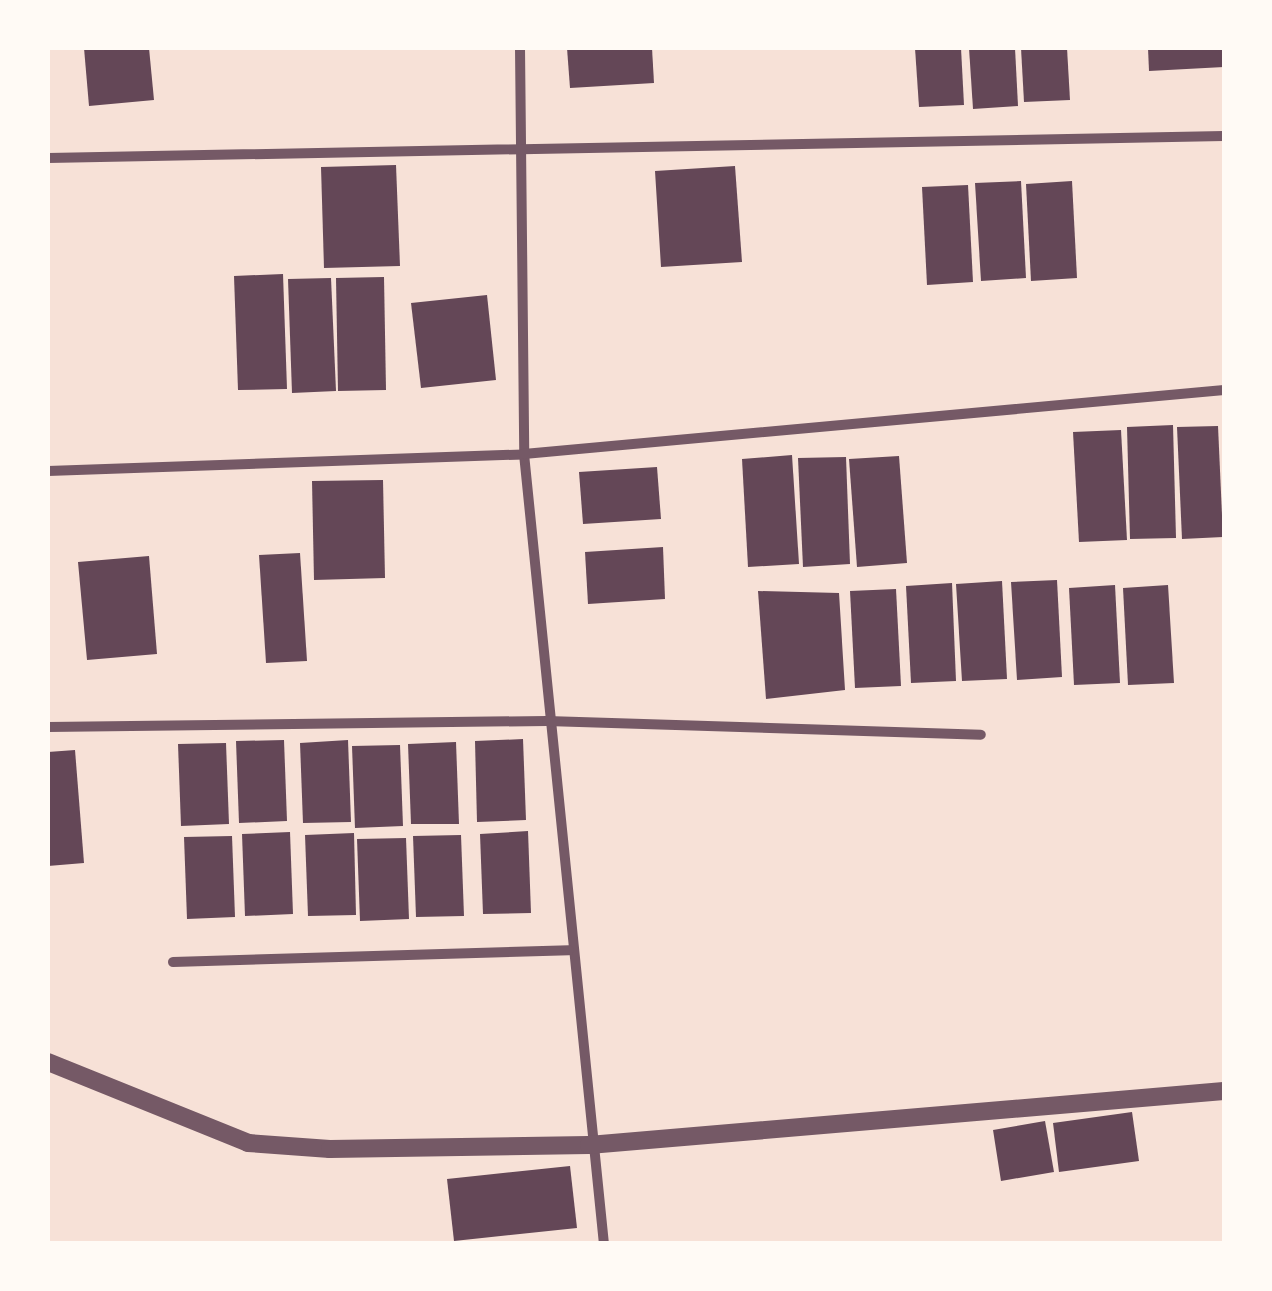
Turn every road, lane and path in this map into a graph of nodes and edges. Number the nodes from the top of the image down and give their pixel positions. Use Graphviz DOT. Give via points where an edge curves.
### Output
graph roads {
  1 [pos="520,48"];
  2 [pos="1224,136"];
  3 [pos="519,145"];
  4 [pos="48,158"];
  5 [pos="1224,390"];
  6 [pos="524,454"];
  7 [pos="48,472"];
  8 [pos="546,721"];
  9 [pos="48,727"];
  10 [pos="981,736"];
  11 [pos="570,950"];
  12 [pos="173,962"];
  13 [pos="48,1062"];
  14 [pos="1224,1091"];
  15 [pos="589,1145"];
  16 [pos="604,1244"];
  1 -- 3 [label="street"];
  2 -- 3 [label="street"];
  3 -- 4 [label="street"];
  3 -- 6 [label="street"];
  5 -- 6 [label="street"];
  6 -- 7 [label="street"];
  6 -- 8 [label="street"];
  8 -- 9 [label="street"];
  8 -- 10 [label="street"];
  8 -- 11 [label="street"];
  11 -- 12 [label="street"];
  11 -- 15 [label="street"];
  13 -- 15 [label="street" via="248,1143 330,1149"];
  14 -- 15 [label="street"];
  15 -- 16 [label="street"];
}
